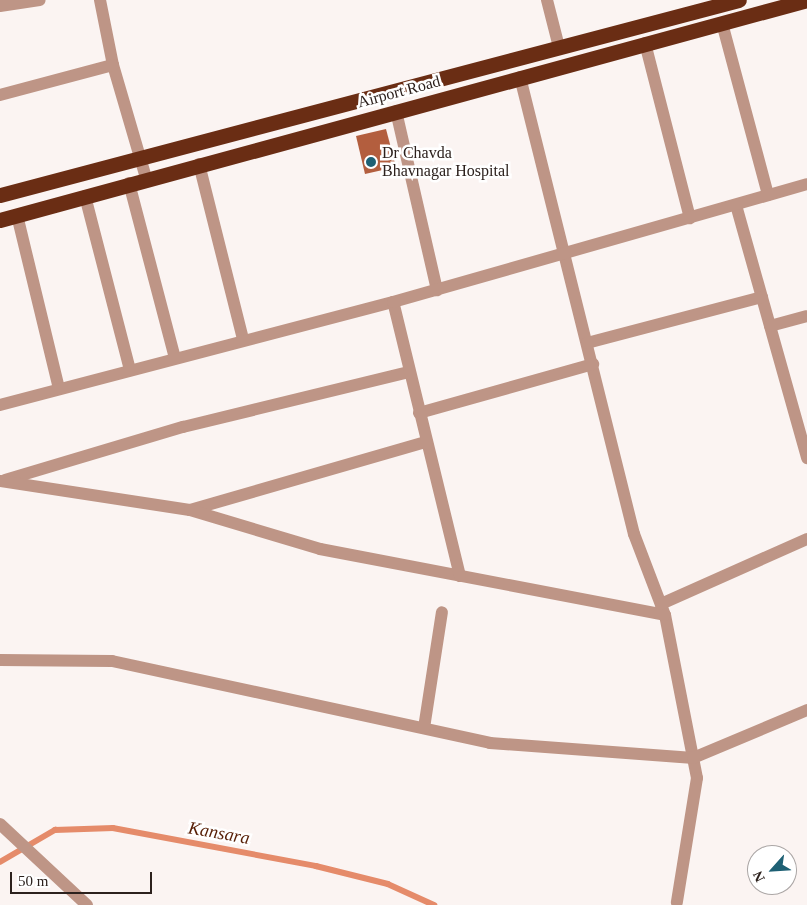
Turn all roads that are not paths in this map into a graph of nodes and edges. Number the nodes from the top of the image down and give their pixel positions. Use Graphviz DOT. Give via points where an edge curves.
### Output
graph roads {
  1 [pos="40,0"];
  2 [pos="100,0"];
  3 [pos="547,0"];
  4 [pos="739,0"];
  5 [pos="807,0"];
  6 [pos="0,6"];
  7 [pos="722,23"];
  8 [pos="645,43"];
  9 [pos="559,47"];
  10 [pos="113,65"];
  11 [pos="520,77"];
  12 [pos="0,95"];
  13 [pos="396,111"];
  14 [pos="139,159"];
  15 [pos="199,164"];
  16 [pos="146,178"];
  17 [pos="129,183"];
  18 [pos="807,184"];
  19 [pos="0,195"];
  20 [pos="768,195"];
  21 [pos="85,196"];
  22 [pos="736,205"];
  23 [pos="17,215"];
  24 [pos="690,218"];
  25 [pos="0,220"];
  26 [pos="565,254"];
  27 [pos="437,290"];
  28 [pos="762,297"];
  29 [pos="393,302"];
  30 [pos="807,316"];
  31 [pos="770,326"];
  32 [pos="243,339"];
  33 [pos="587,343"];
  34 [pos="175,358"];
  35 [pos="593,364"];
  36 [pos="130,370"];
  37 [pos="409,372"];
  38 [pos="59,389"];
  39 [pos="0,405"];
  40 [pos="419,413"];
  41 [pos="426,442"];
  42 [pos="807,458"];
  43 [pos="0,481"];
  44 [pos="190,510"];
  45 [pos="807,539"];
  46 [pos="460,576"];
  47 [pos="663,610"];
  48 [pos="442,612"];
  49 [pos="0,660"];
  50 [pos="807,710"];
  51 [pos="424,728"];
  52 [pos="693,758"];
  53 [pos="0,824"];
  54 [pos="677,902"];
  55 [pos="87,905"];
  1 -- 6 [label="street"];
  2 -- 10 [label="street"];
  3 -- 9 [label="street"];
  4 -- 9 [label="highway, Airport Road"];
  5 -- 7 [label="highway, Airport Road"];
  7 -- 8 [label="highway, Airport Road"];
  7 -- 20 [label="street"];
  8 -- 11 [label="highway, Airport Road"];
  8 -- 24 [label="street"];
  9 -- 14 [label="highway, Airport Road"];
  10 -- 12 [label="street"];
  10 -- 14 [label="street"];
  11 -- 13 [label="highway, Airport Road"];
  11 -- 26 [label="street"];
  13 -- 15 [label="highway, Airport Road"];
  13 -- 27 [label="street"];
  14 -- 16 [label="street"];
  14 -- 19 [label="highway, Airport Road"];
  15 -- 16 [label="highway, Airport Road"];
  15 -- 32 [label="street"];
  16 -- 17 [label="highway, Airport Road"];
  17 -- 21 [label="highway, Airport Road"];
  17 -- 34 [label="street"];
  18 -- 20 [label="street"];
  20 -- 22 [label="street"];
  21 -- 23 [label="highway, Airport Road"];
  21 -- 36 [label="street"];
  22 -- 24 [label="street"];
  22 -- 28 [label="street"];
  23 -- 25 [label="highway, Airport Road"];
  23 -- 38 [label="street"];
  24 -- 26 [label="street"];
  26 -- 27 [label="street"];
  26 -- 33 [label="street"];
  27 -- 29 [label="street"];
  28 -- 31 [label="street"];
  28 -- 33 [label="street"];
  29 -- 32 [label="street"];
  29 -- 37 [label="street"];
  30 -- 31 [label="street"];
  31 -- 42 [label="street"];
  32 -- 34 [label="street"];
  33 -- 35 [label="street"];
  34 -- 36 [label="street"];
  35 -- 40 [label="street"];
  35 -- 47 [label="street" via="634,534"];
  36 -- 38 [label="street"];
  37 -- 40 [label="street"];
  37 -- 43 [label="street" via="182,427"];
  38 -- 39 [label="street"];
  40 -- 41 [label="street"];
  41 -- 44 [label="street"];
  41 -- 46 [label="street"];
  43 -- 44 [label="street"];
  44 -- 46 [label="street" via="320,549"];
  45 -- 47 [label="street"];
  46 -- 47 [label="street"];
  47 -- 52 [label="street"];
  48 -- 51 [label="street"];
  49 -- 51 [label="street" via="112,661"];
  50 -- 52 [label="street"];
  51 -- 52 [label="street" via="490,743"];
  52 -- 54 [label="street" via="697,778"];
  53 -- 55 [label="street"];
}
